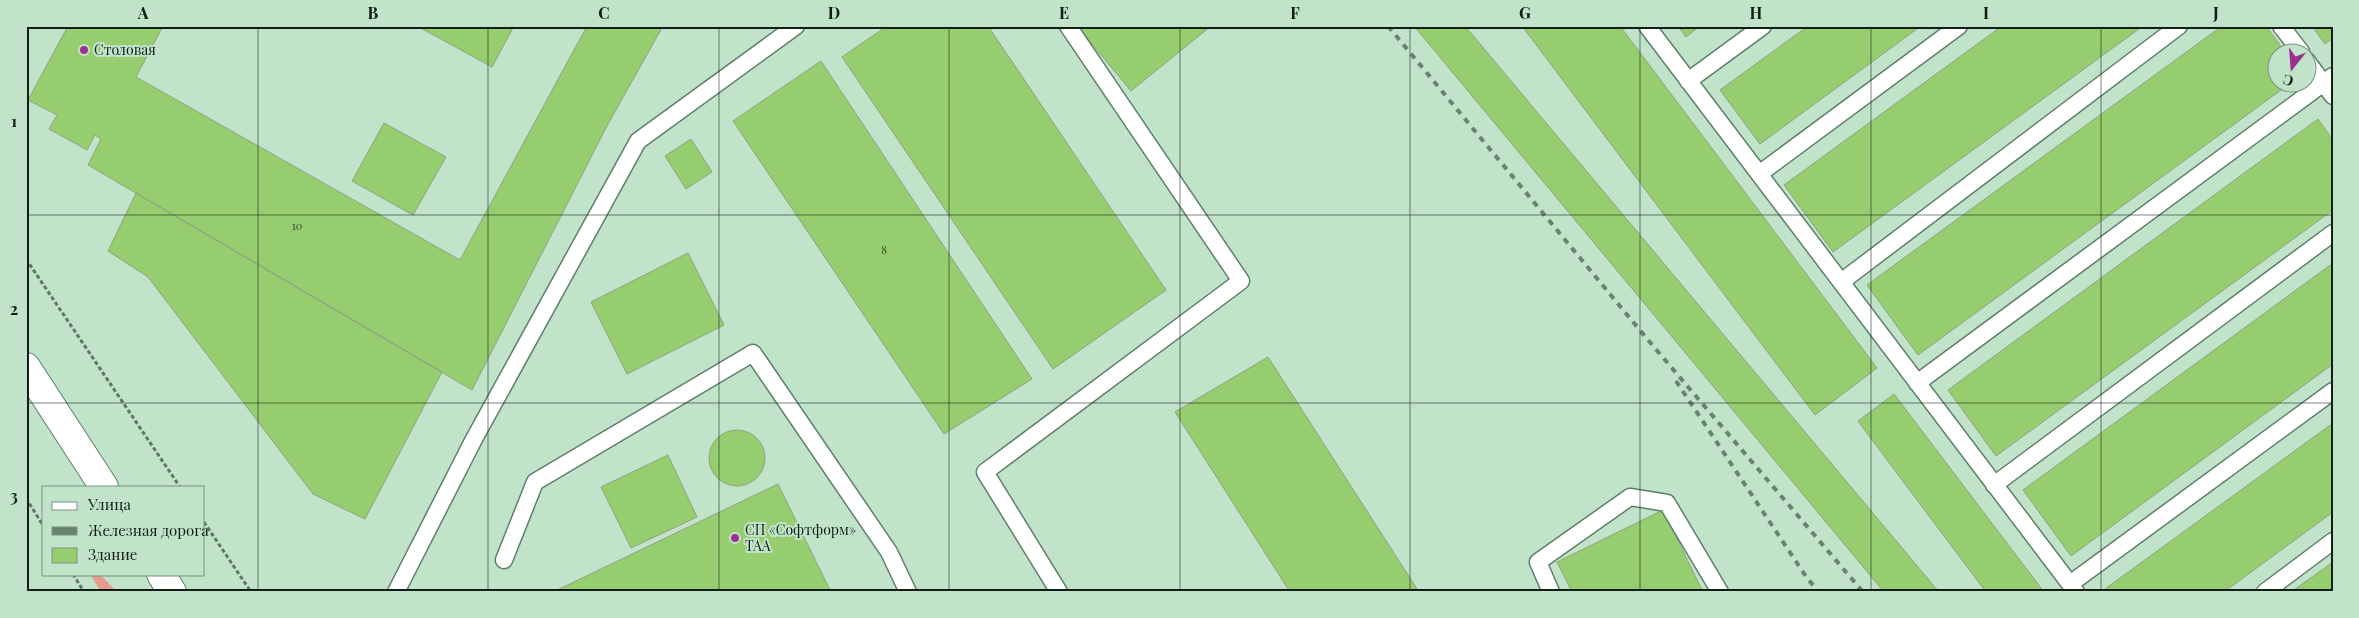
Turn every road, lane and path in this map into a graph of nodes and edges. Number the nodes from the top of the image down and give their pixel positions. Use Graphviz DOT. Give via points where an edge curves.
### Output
graph roads {
  1 [pos="796,26"];
  2 [pos="1068,26"];
  3 [pos="1647,26"];
  4 [pos="1763,26"];
  5 [pos="1960,26"];
  6 [pos="2180,26"];
  7 [pos="2281,26"];
  8 [pos="2293,42"];
  9 [pos="2316,70"];
  10 [pos="1688,81"];
  11 [pos="2330,85"];
  12 [pos="1759,174"];
  13 [pos="2333,233"];
  14 [pos="26,259"];
  15 [pos="1841,282"];
  16 [pos="26,367"];
  17 [pos="1917,383"];
  18 [pos="2333,391"];
  19 [pos="1994,485"];
  20 [pos="103,486"];
  21 [pos="179,486"];
  22 [pos="26,498"];
  23 [pos="205,523"];
  24 [pos="42,524"];
  25 [pos="2333,541"];
  26 [pos="504,560"];
  27 [pos="74,576"];
  28 [pos="161,576"];
  29 [pos="2073,588"];
  30 [pos="84,592"];
  31 [pos="172,592"];
  32 [pos="251,592"];
  33 [pos="396,592"];
  34 [pos="908,592"];
  35 [pos="1059,592"];
  36 [pos="1551,592"];
  37 [pos="1720,592"];
  38 [pos="2264,592"];
  1 -- 33 [label="lane" via="638,142 479,430"];
  2 -- 35 [label="lane" via="1242,281 984,472"];
  3 -- 10 [label="lane"];
  4 -- 10 [label="lane"];
  5 -- 12 [label="lane"];
  6 -- 15 [label="lane"];
  7 -- 8 [label="lane"];
  9 -- 11 [label="lane"];
  10 -- 12 [label="lane"];
  11 -- 17 [label="lane"];
  12 -- 15 [label="lane"];
  13 -- 19 [label="lane"];
  14 -- 21 [label="path"];
  15 -- 17 [label="lane"];
  16 -- 20 [label="main road"];
  17 -- 19 [label="lane"];
  18 -- 29 [label="lane"];
  19 -- 29 [label="lane"];
  22 -- 24 [label="path"];
  23 -- 32 [label="path"];
  25 -- 38 [label="lane"];
  26 -- 34 [label="lane" via="535,482 753,353 889,552"];
  27 -- 30 [label="path"];
  28 -- 31 [label="main road"];
  36 -- 37 [label="lane" via="1538,562 1630,498 1667,503"];
}
